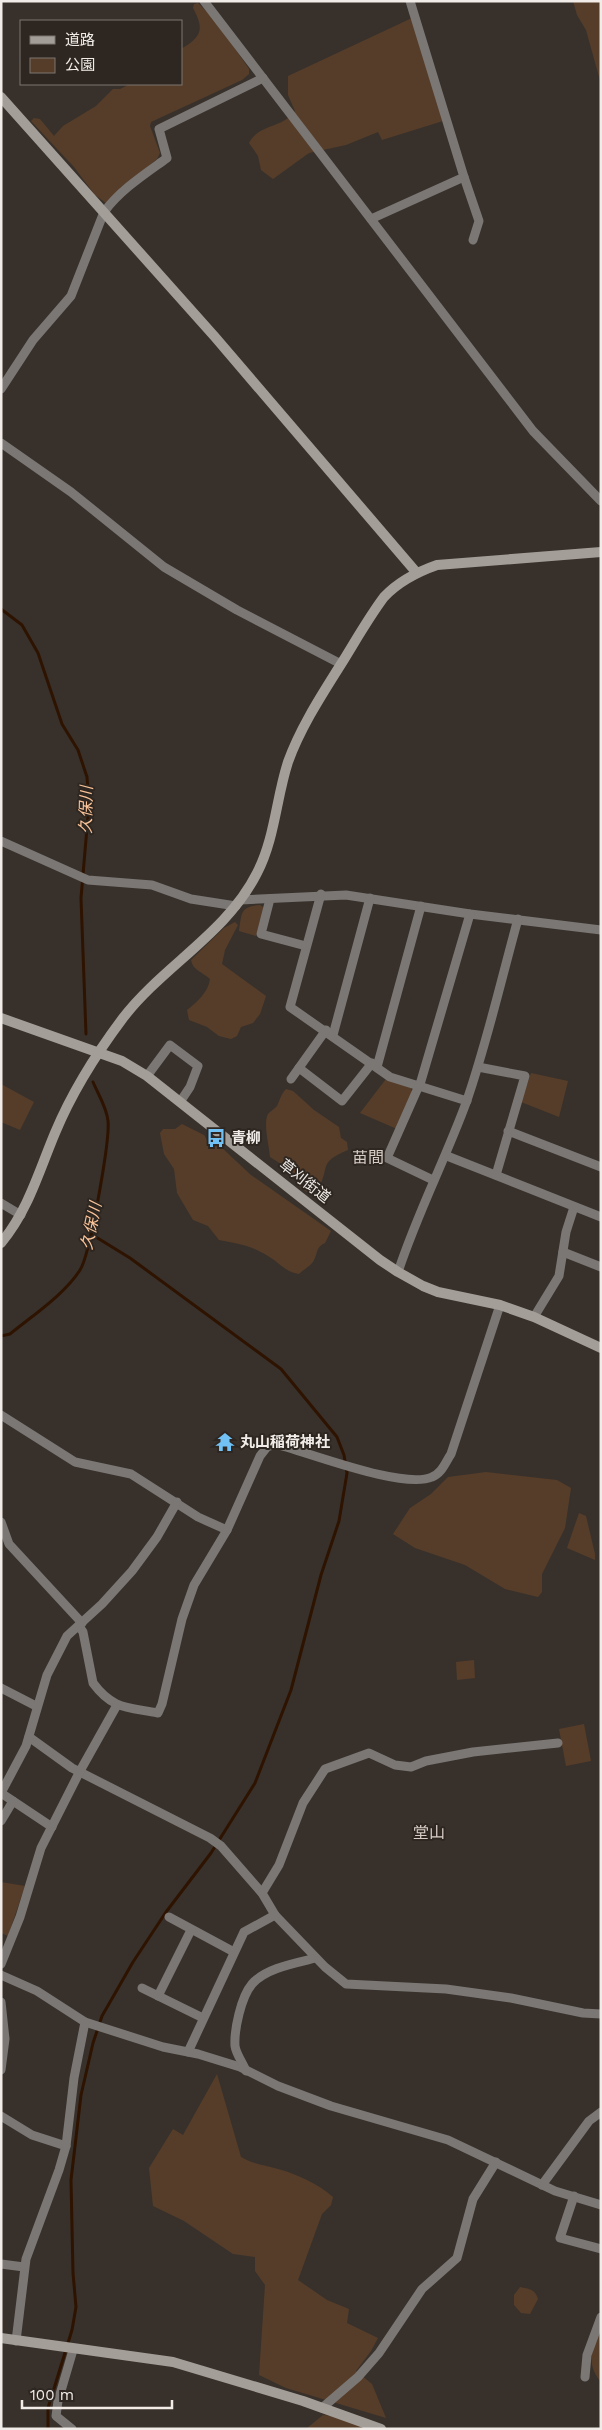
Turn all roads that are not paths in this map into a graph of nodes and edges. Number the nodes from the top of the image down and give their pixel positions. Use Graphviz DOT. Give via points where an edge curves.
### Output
graph roads {
  1 [pos="204,1"];
  2 [pos="410,1"];
  3 [pos="263,78"];
  4 [pos="1,97"];
  5 [pos="464,176"];
  6 [pos="104,212"];
  7 [pos="371,219"];
  8 [pos="473,240"];
  9 [pos="1,389"];
  10 [pos="1,443"];
  11 [pos="601,501"];
  12 [pos="601,552"];
  13 [pos="416,572"];
  14 [pos="341,664"];
  15 [pos="1,841"];
  16 [pos="321,894"];
  17 [pos="370,898"];
  18 [pos="270,899"];
  19 [pos="238,903"];
  20 [pos="421,906"];
  21 [pos="470,914"];
  22 [pos="518,919"];
  23 [pos="601,930"];
  24 [pos="306,946"];
  25 [pos="1,1018"];
  26 [pos="329,1033"];
  27 [pos="97,1054"];
  28 [pos="374,1065"];
  29 [pos="478,1067"];
  30 [pos="298,1068"];
  31 [pos="147,1076"];
  32 [pos="291,1078"];
  33 [pos="418,1086"];
  34 [pos="467,1100"];
  35 [pos="180,1102"];
  36 [pos="508,1131"];
  37 [pos="447,1156"];
  38 [pos="601,1167"];
  39 [pos="496,1175"];
  40 [pos="433,1180"];
  41 [pos="1,1203"];
  42 [pos="574,1207"];
  43 [pos="21,1215"];
  44 [pos="601,1217"];
  45 [pos="1,1243"];
  46 [pos="563,1252"];
  47 [pos="601,1267"];
  48 [pos="398,1272"];
  49 [pos="500,1305"];
  50 [pos="534,1316"];
  51 [pos="601,1348"];
  52 [pos="1,1414"];
  53 [pos="177,1502"];
  54 [pos="1,1522"];
  55 [pos="227,1530"];
  56 [pos="81,1624"];
  57 [pos="1,1688"];
  58 [pos="36,1706"];
  59 [pos="117,1706"];
  60 [pos="29,1737"];
  61 [pos="558,1743"];
  62 [pos="80,1771"];
  63 [pos="1,1793"];
  64 [pos="13,1802"];
  65 [pos="1,1821"];
  66 [pos="52,1827"];
  67 [pos="262,1893"];
  68 [pos="275,1914"];
  69 [pos="169,1918"];
  70 [pos="191,1930"];
  71 [pos="234,1952"];
  72 [pos="316,1958"];
  73 [pos="1,1964"];
  74 [pos="1,1975"];
  75 [pos="142,1988"];
  76 [pos="158,1996"];
  77 [pos="1,2002"];
  78 [pos="601,2014"];
  79 [pos="203,2018"];
  80 [pos="87,2023"];
  81 [pos="188,2052"];
  82 [pos="1,2070"];
  83 [pos="246,2071"];
  84 [pos="601,2112"];
  85 [pos="1,2116"];
  86 [pos="66,2146"];
  87 [pos="496,2162"];
  88 [pos="542,2185"];
  89 [pos="574,2196"];
  90 [pos="601,2205"];
  91 [pos="601,2249"];
  92 [pos="1,2264"];
  93 [pos="24,2267"];
  94 [pos="601,2317"];
  95 [pos="1,2338"];
  96 [pos="16,2341"];
  97 [pos="68,2349"];
  98 [pos="585,2377"];
  99 [pos="322,2408"];
  100 [pos="72,2429"];
  101 [pos="381,2429"];
  1 -- 3 [label="street"];
  2 -- 5 [label="street"];
  3 -- 6 [label="street" via="159,129 167,158 138,179"];
  3 -- 7 [label="street"];
  4 -- 6 [label="street"];
  5 -- 7 [label="street"];
  5 -- 8 [label="street" via="479,221"];
  6 -- 9 [label="street" via="71,296 33,340"];
  6 -- 13 [label="street"];
  7 -- 11 [label="street" via="533,430"];
  10 -- 14 [label="street" via="72,492 164,567"];
  12 -- 13 [label="street" via="449,563"];
  13 -- 14 [label="street" via="384,597"];
  14 -- 19 [label="street" via="294,748 265,857"];
  15 -- 19 [label="street" via="88,880 152,885 191,899"];
  16 -- 17 [label="street"];
  16 -- 18 [label="street"];
  16 -- 24 [label="street"];
  17 -- 20 [label="street"];
  17 -- 26 [label="street"];
  18 -- 19 [label="street"];
  18 -- 24 [label="street" via="260,934"];
  19 -- 27 [label="street" via="143,996"];
  20 -- 21 [label="street"];
  20 -- 28 [label="street"];
  21 -- 22 [label="street"];
  21 -- 33 [label="street"];
  22 -- 23 [label="street"];
  22 -- 29 [label="street"];
  24 -- 26 [label="street" via="290,1007"];
  25 -- 27 [label="street, 草刈街道"];
  26 -- 28 [label="street"];
  26 -- 30 [label="street"];
  27 -- 31 [label="street, 草刈街道" via="122,1061"];
  27 -- 43 [label="street" via="66,1110"];
  28 -- 30 [label="street" via="342,1101"];
  28 -- 33 [label="street" via="390,1077"];
  29 -- 34 [label="street"];
  29 -- 36 [label="street" via="524,1076"];
  30 -- 32 [label="street"];
  31 -- 35 [label="street, 草刈街道"];
  31 -- 35 [label="street" via="170,1045 198,1066"];
  33 -- 34 [label="street"];
  33 -- 40 [label="street" via="388,1158"];
  34 -- 37 [label="street"];
  35 -- 48 [label="street, 草刈街道"];
  36 -- 38 [label="street"];
  36 -- 39 [label="street"];
  37 -- 39 [label="street"];
  37 -- 40 [label="street"];
  39 -- 42 [label="street"];
  40 -- 48 [label="street"];
  41 -- 43 [label="street"];
  42 -- 44 [label="street"];
  42 -- 46 [label="street"];
  43 -- 45 [label="street"];
  46 -- 47 [label="street"];
  46 -- 50 [label="street" via="557,1281"];
  48 -- 49 [label="street, 草刈街道" via="438,1292"];
  49 -- 50 [label="street, 草刈街道"];
  49 -- 55 [label="street" via="441,1472 419,1480 346,1467 275,1444 260,1456"];
  50 -- 51 [label="street, 草刈街道"];
  52 -- 53 [label="street" via="75,1462 131,1474"];
  53 -- 55 [label="street" via="198,1517"];
  53 -- 56 [label="street" via="132,1571"];
  54 -- 56 [label="street" via="9,1544"];
  55 -- 59 [label="street" via="188,1599 158,1712"];
  56 -- 58 [label="street" via="68,1636 47,1675"];
  56 -- 59 [label="street" via="93,1683"];
  57 -- 58 [label="street"];
  58 -- 60 [label="street"];
  59 -- 62 [label="street"];
  60 -- 62 [label="street"];
  60 -- 63 [label="street"];
  61 -- 67 [label="street" via="473,1752 411,1767 395,1765 369,1753 325,1769 303,1803 279,1865"];
  62 -- 66 [label="street"];
  62 -- 67 [label="street" via="210,1838"];
  63 -- 64 [label="street"];
  64 -- 65 [label="street"];
  64 -- 66 [label="street"];
  66 -- 73 [label="street" via="34,1867 20,1916"];
  67 -- 68 [label="street"];
  68 -- 71 [label="street" via="244,1932"];
  68 -- 72 [label="street"];
  69 -- 70 [label="street"];
  70 -- 71 [label="street"];
  70 -- 76 [label="street"];
  71 -- 79 [label="street"];
  72 -- 78 [label="street" via="336,1978 350,1985 437,1988"];
  72 -- 83 [label="street" via="287,1965 252,1984 236,2029 235,2048"];
  74 -- 80 [label="street" via="37,1991"];
  75 -- 76 [label="street"];
  76 -- 79 [label="street"];
  77 -- 82 [label="street" via="5,2039"];
  79 -- 81 [label="street"];
  80 -- 81 [label="street"];
  80 -- 86 [label="street" via="74,2078"];
  81 -- 83 [label="street"];
  83 -- 87 [label="street" via="332,2106 448,2140"];
  84 -- 88 [label="street" via="589,2121"];
  85 -- 86 [label="street" via="32,2135"];
  86 -- 93 [label="street"];
  87 -- 88 [label="street"];
  87 -- 99 [label="street" via="473,2199 457,2258 422,2289 358,2377"];
  88 -- 89 [label="street"];
  89 -- 90 [label="street"];
  89 -- 91 [label="street" via="560,2238"];
  92 -- 93 [label="street"];
  93 -- 96 [label="street"];
  94 -- 98 [label="street" via="587,2355"];
  95 -- 96 [label="street"];
  96 -- 97 [label="street"];
  97 -- 99 [label="street" via="173,2362"];
  97 -- 100 [label="street" via="56,2416"];
  99 -- 101 [label="street"];
}
